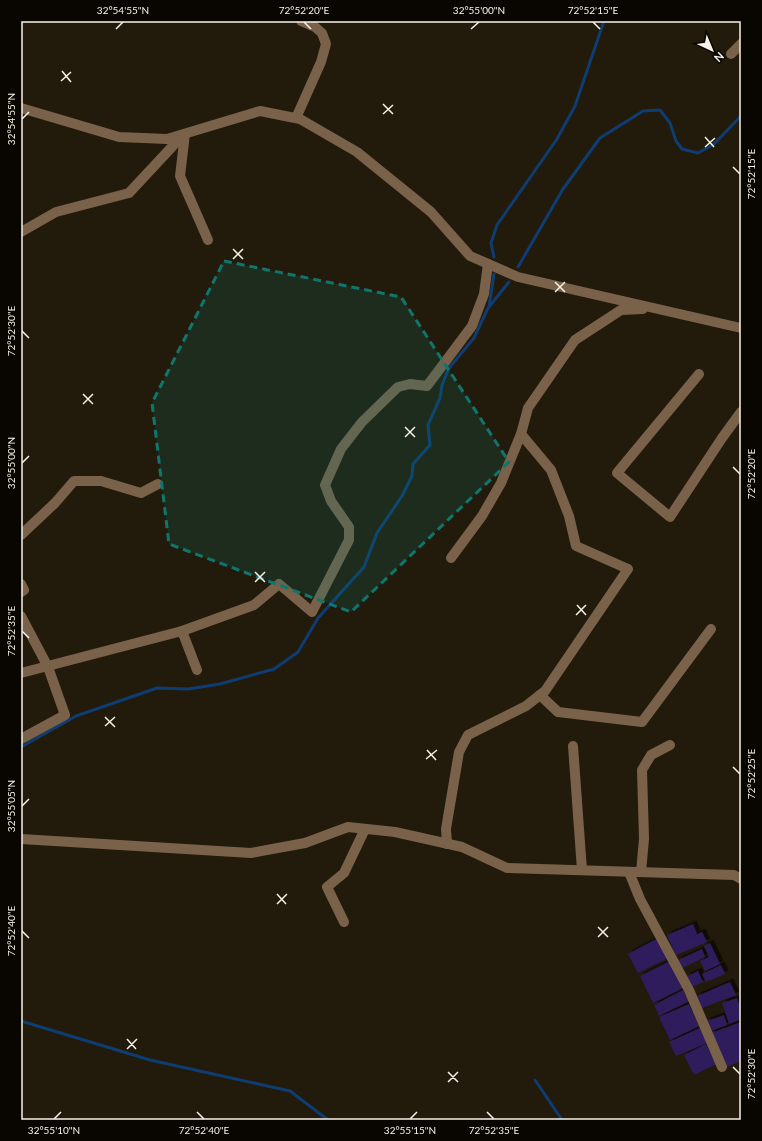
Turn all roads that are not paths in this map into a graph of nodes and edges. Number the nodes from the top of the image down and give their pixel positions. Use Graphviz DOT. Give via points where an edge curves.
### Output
graph roads {
  1 [pos="301,21"];
  2 [pos="741,44"];
  3 [pos="731,54"];
  4 [pos="21,108"];
  5 [pos="296,118"];
  6 [pos="185,134"];
  7 [pos="21,232"];
  8 [pos="208,240"];
  9 [pos="488,264"];
  10 [pos="654,308"];
  11 [pos="741,328"];
  12 [pos="699,374"];
  13 [pos="741,412"];
  14 [pos="521,434"];
  15 [pos="158,484"];
  16 [pos="21,535"];
  17 [pos="451,558"];
  18 [pos="21,584"];
  19 [pos="21,592"];
  20 [pos="21,616"];
  21 [pos="711,629"];
  22 [pos="182,631"];
  23 [pos="48,667"];
  24 [pos="197,670"];
  25 [pos="21,673"];
  26 [pos="540,695"];
  27 [pos="21,740"];
  28 [pos="670,745"];
  29 [pos="573,746"];
  30 [pos="365,829"];
  31 [pos="21,839"];
  32 [pos="447,844"];
  33 [pos="582,870"];
  34 [pos="629,872"];
  35 [pos="642,872"];
  36 [pos="741,879"];
  37 [pos="344,922"];
  38 [pos="722,1067"];
  1 -- 5 [label="street" via="322,33 326,44 321,62"];
  2 -- 3 [label="street"];
  4 -- 6 [label="street" via="120,137 167,140"];
  5 -- 6 [label="street" via="260,111"];
  5 -- 9 [label="street" via="358,152 431,212 470,256"];
  6 -- 7 [label="street" via="129,193 56,212"];
  6 -- 8 [label="street" via="180,176"];
  9 -- 10 [label="street" via="518,277"];
  9 -- 22 [label="street" via="484,294 472,326 427,386 410,384 398,387 362,422 341,449 325,485 331,501 349,527 349,540 312,612 279,584 254,606"];
  10 -- 11 [label="street"];
  10 -- 14 [label="street" via="620,310 576,340 528,408"];
  12 -- 13 [label="street" via="617,473 670,517"];
  14 -- 17 [label="street" via="501,484 482,516"];
  14 -- 26 [label="street" via="551,470 569,516 576,546 628,569"];
  15 -- 16 [label="street" via="141,493 101,481 74,481"];
  18 -- 19 [label="street" via="24,590"];
  20 -- 23 [label="street"];
  21 -- 26 [label="street" via="642,722 558,712"];
  22 -- 23 [label="street"];
  22 -- 24 [label="street"];
  23 -- 25 [label="street"];
  23 -- 27 [label="street" via="65,715"];
  26 -- 32 [label="street" via="526,706 468,736 459,752 446,828"];
  28 -- 35 [label="street" via="651,755 642,770"];
  29 -- 33 [label="street"];
  30 -- 31 [label="street" via="348,827 305,843 251,853"];
  30 -- 32 [label="street" via="395,832"];
  30 -- 37 [label="street" via="344,873 327,887"];
  32 -- 33 [label="street" via="462,847 507,868"];
  33 -- 34 [label="street"];
  34 -- 35 [label="street"];
  34 -- 38 [label="street" via="640,899 689,990"];
  35 -- 36 [label="street" via="734,875"];
}
